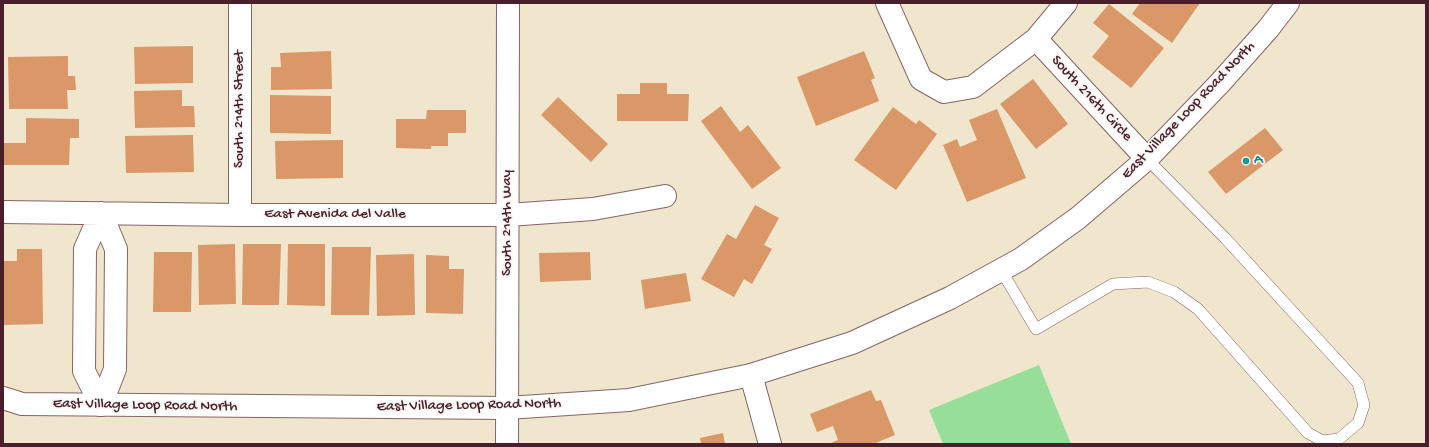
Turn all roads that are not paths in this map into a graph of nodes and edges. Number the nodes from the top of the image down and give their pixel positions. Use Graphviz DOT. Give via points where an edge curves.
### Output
graph roads {
  1 [pos="240,3"];
  2 [pos="508,3"];
  3 [pos="887,3"];
  4 [pos="1066,3"];
  5 [pos="1288,3"];
  6 [pos="1036,39"];
  7 [pos="1147,159"];
  8 [pos="665,196"];
  9 [pos="3,212"];
  10 [pos="101,213"];
  11 [pos="240,215"];
  12 [pos="508,215"];
  13 [pos="1001,270"];
  14 [pos="751,375"];
  15 [pos="9,405"];
  16 [pos="101,406"];
  17 [pos="507,408"];
  18 [pos="507,444"];
  19 [pos="770,444"];
  1 -- 11 [label="street, South 214th Street"];
  2 -- 12 [label="street, South 214th Way"];
  3 -- 6 [label="street" via="921,79 944,92 973,87"];
  4 -- 6 [label="street"];
  5 -- 7 [label="street, East Village Loop Road North" via="1220,83"];
  6 -- 7 [label="street, South 216th Circle"];
  7 -- 13 [label="street, East Village Loop Road North" via="1078,218 1021,259"];
  7 -- 13 [label="lane" via="1225,238 1358,383 1364,405 1358,423 1339,439 1323,442 1308,433 1198,309 1174,292 1148,282 1113,284 1036,329"];
  8 -- 12 [label="street, East Avenida del Valle" via="593,209"];
  9 -- 10 [label="street, East Avenida del Valle"];
  10 -- 11 [label="street, East Avenida del Valle"];
  10 -- 16 [label="street" via="116,249 116,265 115,369"];
  10 -- 16 [label="street" via="85,249 84,370"];
  11 -- 12 [label="street, East Avenida del Valle"];
  12 -- 17 [label="street, South 214th Way"];
  13 -- 14 [label="street, East Village Loop Road North" via="950,298 852,343"];
  14 -- 17 [label="street, East Village Loop Road North" via="629,400"];
  14 -- 19 [label="street"];
  15 -- 16 [label="street, East Village Loop Road North"];
  16 -- 17 [label="street, East Village Loop Road North"];
  17 -- 18 [label="street, South 214th Way"];
}
